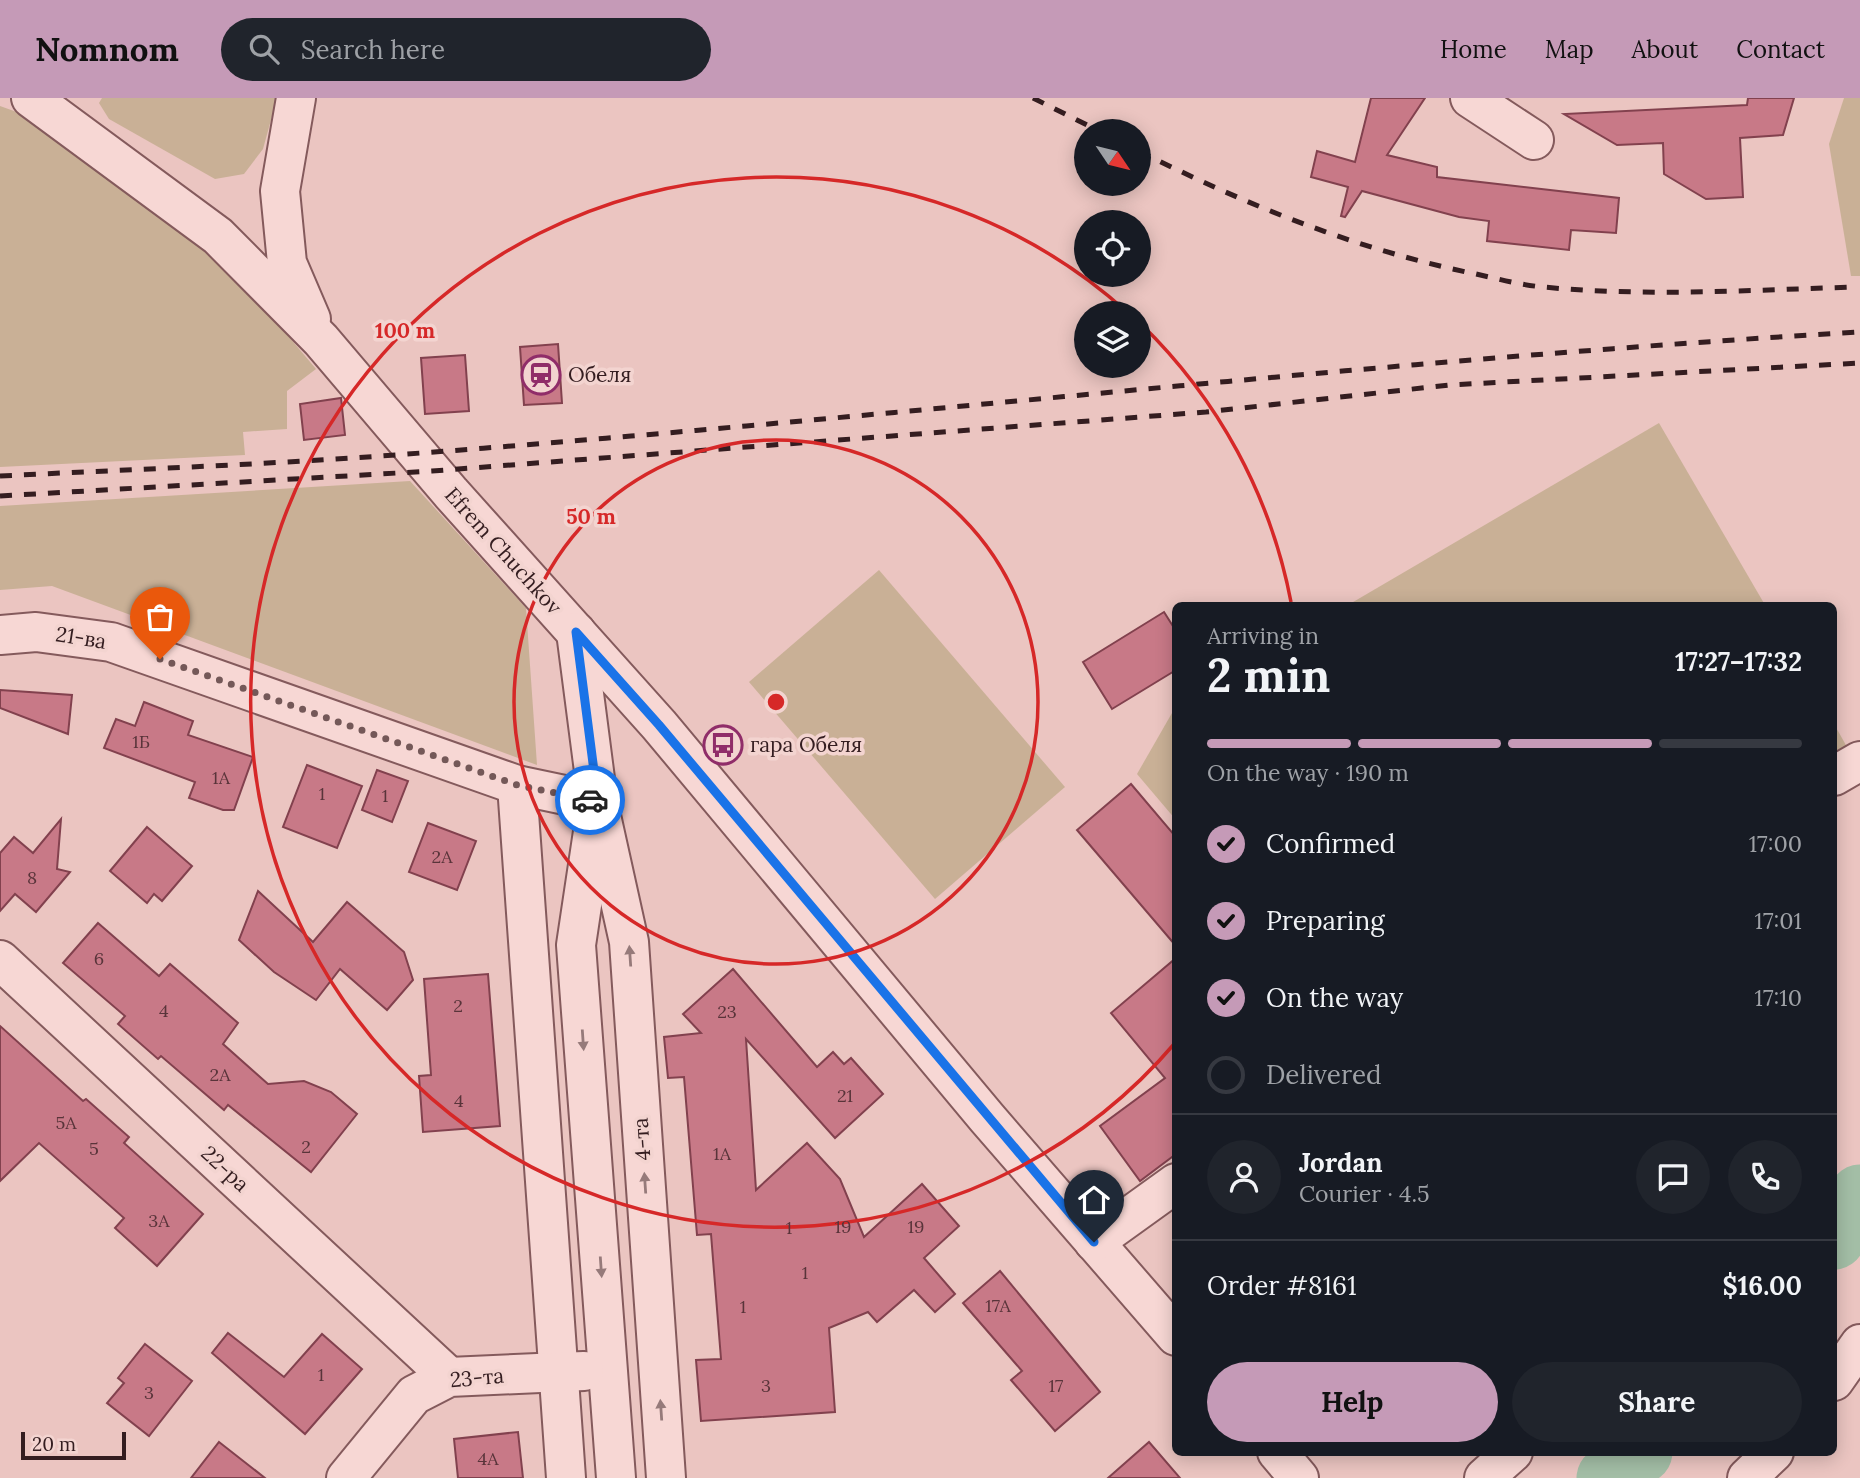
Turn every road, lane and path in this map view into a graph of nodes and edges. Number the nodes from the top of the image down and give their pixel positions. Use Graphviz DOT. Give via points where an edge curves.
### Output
graph roads {
  1 [pos="31,98"];
  2 [pos="296,98"];
  3 [pos="1471,98"];
  4 [pos="1534,140"];
  5 [pos="321,341"];
  6 [pos="576,632"];
  7 [pos="0,635"];
  8 [pos="1860,761"];
  9 [pos="1837,773"];
  10 [pos="517,785"];
  11 [pos="598,802"];
  12 [pos="0,960"];
  13 [pos="1172,1186"];
  14 [pos="1094,1242"];
  15 [pos="1172,1331"];
  16 [pos="1860,1345"];
  17 [pos="608,1368"];
  18 [pos="558,1373"];
  19 [pos="449,1377"];
  20 [pos="1837,1377"];
  21 [pos="1280,1456"];
  22 [pos="1509,1456"];
  23 [pos="1770,1456"];
  24 [pos="346,1478"];
  25 [pos="566,1478"];
  26 [pos="616,1478"];
  27 [pos="666,1478"];
  28 [pos="1299,1478"];
  29 [pos="1484,1478"];
  30 [pos="1747,1478"];
  1 -- 5 [label="street, Efrem Chuchkov" via="218,236"];
  2 -- 5 [label="street" via="281,191 287,263"];
  3 -- 4 [label="street"];
  5 -- 6 [label="street, Efrem Chuchkov"];
  6 -- 11 [label="street, 4-та"];
  6 -- 14 [label="street, Efrem Chuchkov"];
  7 -- 10 [label="street, 21-ва" via="36,632 111,642"];
  8 -- 9 [label="street"];
  10 -- 11 [label="street, 21-ва"];
  10 -- 18 [label="street"];
  11 -- 17 [label="street, 4-та, one-way" via="576,945"];
  27 -- 11 [label="street, 4-та, one-way" via="629,942"];
  12 -- 19 [label="street, 22-ра"];
  13 -- 14 [label="street"];
  14 -- 15 [label="street, Efrem Chuchkov"];
  16 -- 20 [label="street"];
  17 -- 18 [label="street, 23-та"];
  17 -- 26 [label="street, 4-та"];
  18 -- 19 [label="street, 23-та"];
  18 -- 25 [label="street"];
  19 -- 24 [label="street, 23-та" via="414,1395"];
  21 -- 28 [label="street"];
  22 -- 29 [label="street"];
  23 -- 30 [label="street"];
}
